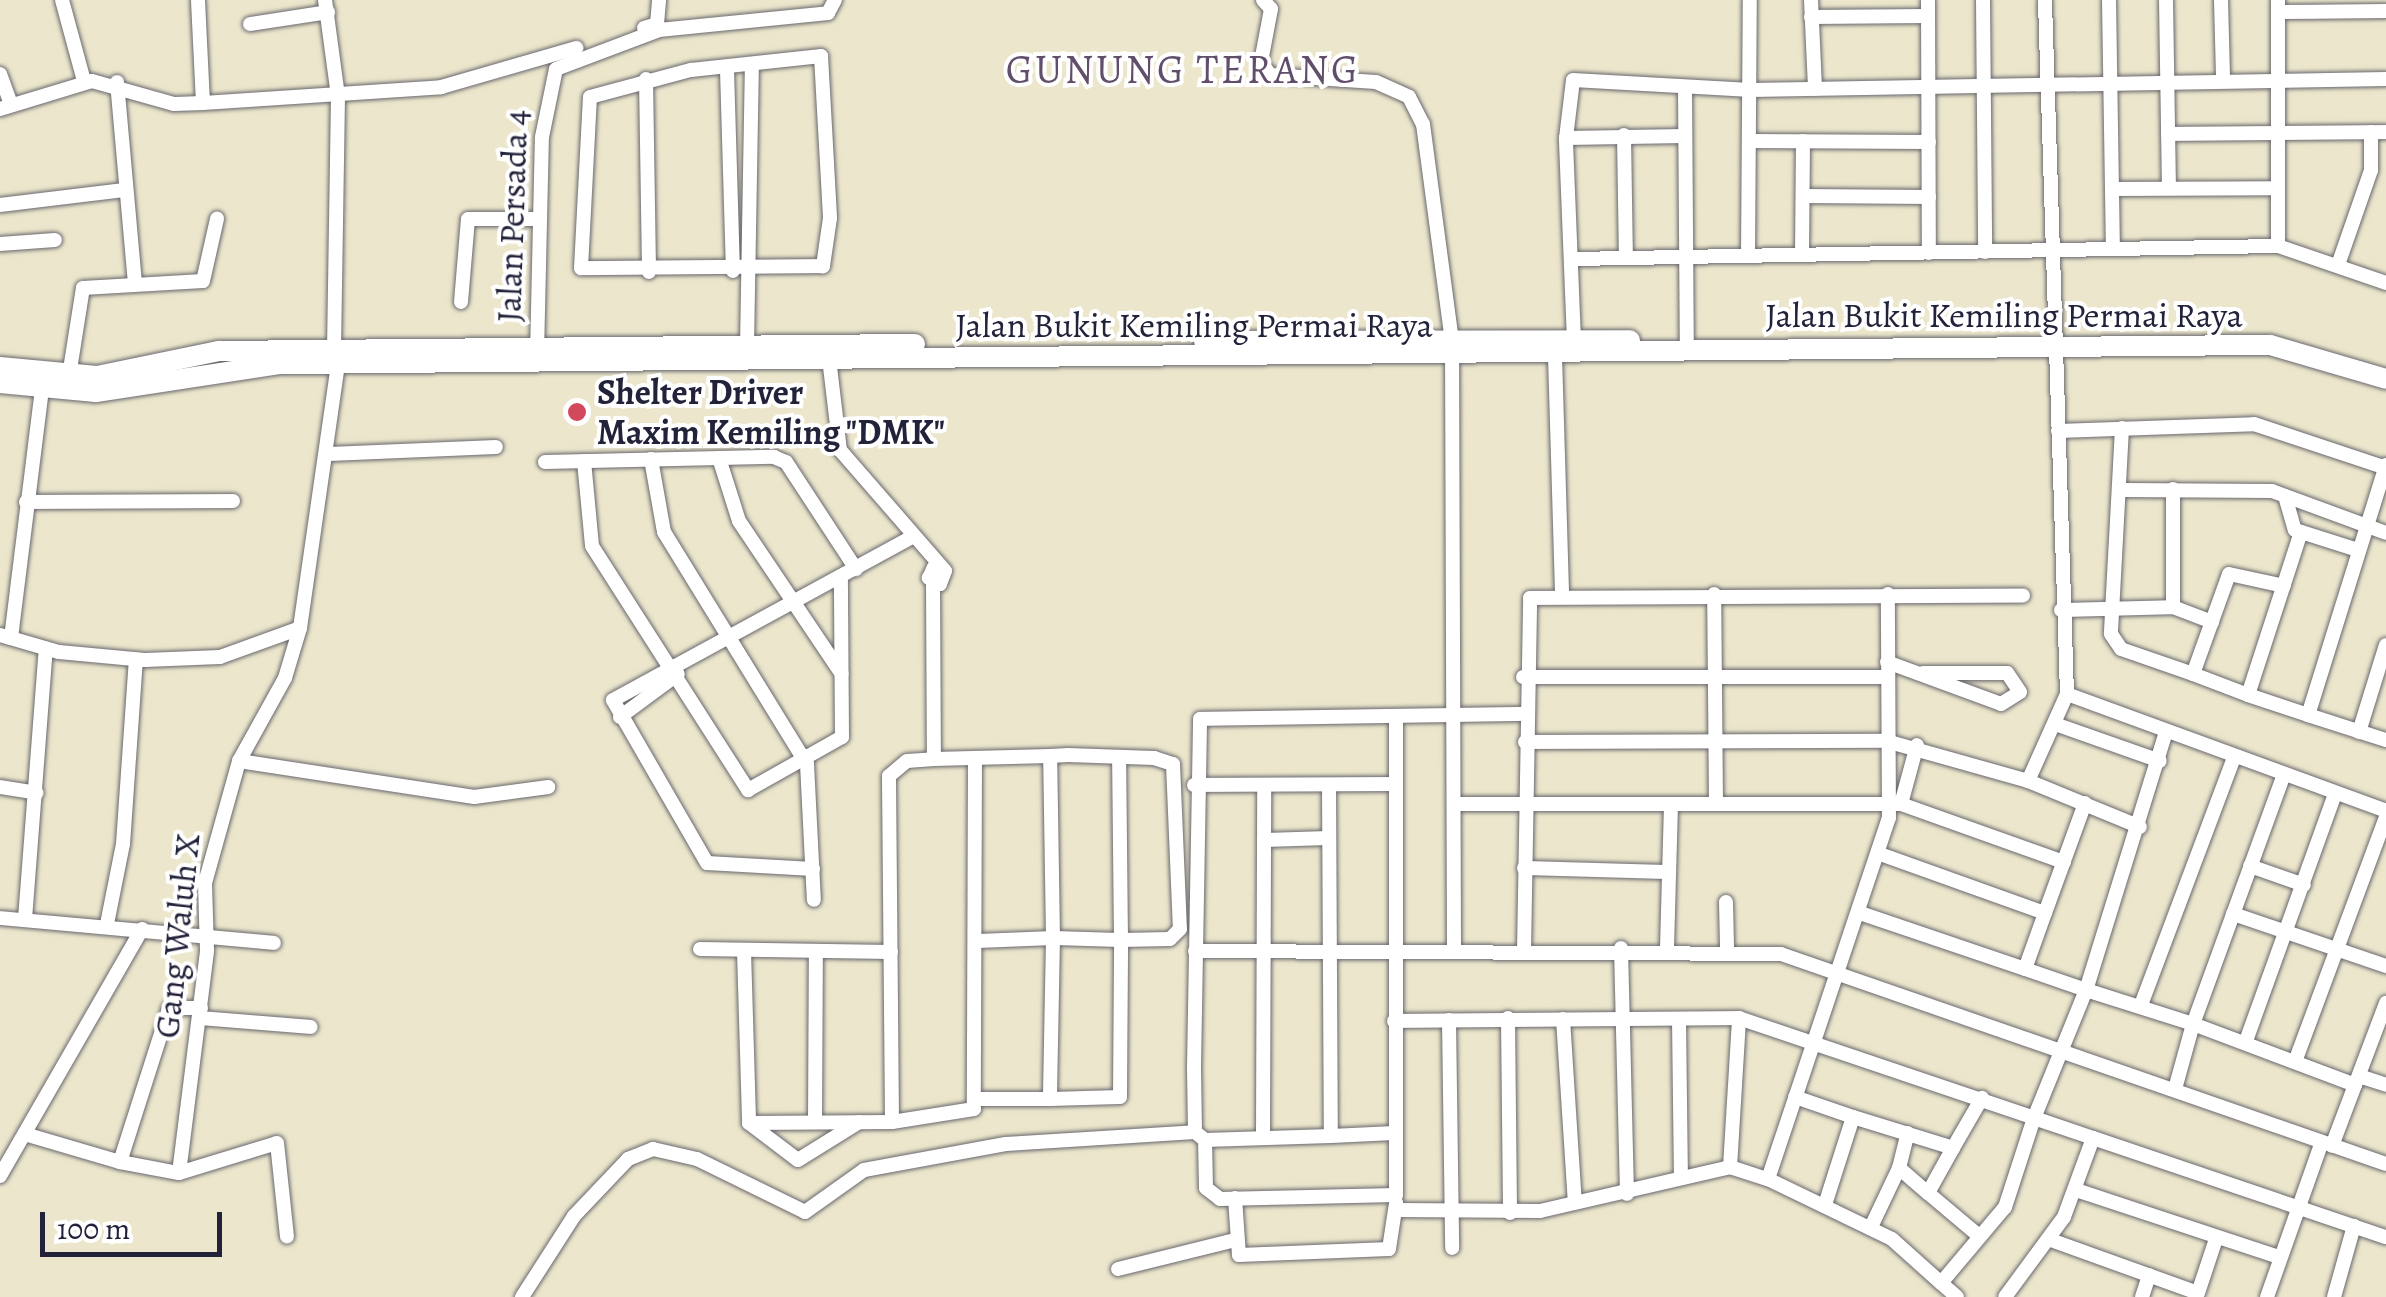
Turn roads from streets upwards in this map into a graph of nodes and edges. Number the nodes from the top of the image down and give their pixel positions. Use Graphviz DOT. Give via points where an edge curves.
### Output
graph roads {
  1 [pos="62,0"];
  2 [pos="198,0"];
  3 [pos="659,0"];
  4 [pos="835,0"];
  5 [pos="1264,0"];
  6 [pos="1750,0"];
  7 [pos="1811,0"];
  8 [pos="1928,0"];
  9 [pos="1982,0"];
  10 [pos="2045,0"];
  11 [pos="2109,0"];
  12 [pos="2166,0"];
  13 [pos="2222,0"];
  14 [pos="326,6"];
  15 [pos="2278,6"];
  16 [pos="2337,6"];
  17 [pos="2386,11"];
  18 [pos="1928,16"];
  19 [pos="1810,17"];
  20 [pos="250,24"];
  21 [pos="752,67"];
  22 [pos="726,70"];
  23 [pos="0,74"];
  24 [pos="2223,77"];
  25 [pos="646,79"];
  26 [pos="2278,79"];
  27 [pos="2386,79"];
  28 [pos="84,81"];
  29 [pos="116,82"];
  30 [pos="2114,83"];
  31 [pos="2166,83"];
  32 [pos="2047,86"];
  33 [pos="1685,88"];
  34 [pos="1930,88"];
  35 [pos="1984,88"];
  36 [pos="1750,90"];
  37 [pos="1815,90"];
  38 [pos="338,96"];
  39 [pos="203,103"];
  40 [pos="6,107"];
  41 [pos="2277,132"];
  42 [pos="2379,132"];
  43 [pos="2168,134"];
  44 [pos="1624,135"];
  45 [pos="1685,136"];
  46 [pos="1566,138"];
  47 [pos="1749,141"];
  48 [pos="1803,141"];
  49 [pos="1929,142"];
  50 [pos="752,167"];
  51 [pos="733,168"];
  52 [pos="2169,186"];
  53 [pos="2278,188"];
  54 [pos="2112,189"];
  55 [pos="124,190"];
  56 [pos="1803,196"];
  57 [pos="1929,197"];
  58 [pos="0,205"];
  59 [pos="217,219"];
  60 [pos="539,220"];
  61 [pos="55,240"];
  62 [pos="0,244"];
  63 [pos="2278,246"];
  64 [pos="2112,250"];
  65 [pos="2046,251"];
  66 [pos="1985,252"];
  67 [pos="1928,253"];
  68 [pos="1802,255"];
  69 [pos="1748,256"];
  70 [pos="1687,257"];
  71 [pos="1573,258"];
  72 [pos="1626,258"];
  73 [pos="2338,266"];
  74 [pos="648,272"];
  75 [pos="741,272"];
  76 [pos="135,282"];
  77 [pos="2386,283"];
  78 [pos="461,302"];
  79 [pos="1574,341"];
  80 [pos="2050,343"];
  81 [pos="1687,345"];
  82 [pos="747,346"];
  83 [pos="1452,350"];
  84 [pos="828,351"];
  85 [pos="336,356"];
  86 [pos="1555,356"];
  87 [pos="538,357"];
  88 [pos="2386,366"];
  89 [pos="0,367"];
  90 [pos="163,372"];
  91 [pos="69,376"];
  92 [pos="2386,379"];
  93 [pos="0,382"];
  94 [pos="42,388"];
  95 [pos="2122,428"];
  96 [pos="2058,431"];
  97 [pos="496,447"];
  98 [pos="329,454"];
  99 [pos="719,458"];
  100 [pos="651,460"];
  101 [pos="584,461"];
  102 [pos="545,462"];
  103 [pos="2386,467"];
  104 [pos="2172,488"];
  105 [pos="2123,490"];
  106 [pos="2286,496"];
  107 [pos="233,501"];
  108 [pos="26,502"];
  109 [pos="2365,527"];
  110 [pos="2301,532"];
  111 [pos="2386,534"];
  112 [pos="910,538"];
  113 [pos="2358,550"];
  114 [pos="856,569"];
  115 [pos="841,578"];
  116 [pos="2284,586"];
  117 [pos="1562,592"];
  118 [pos="1714,594"];
  119 [pos="1888,594"];
  120 [pos="2023,595"];
  121 [pos="792,607"];
  122 [pos="2174,607"];
  123 [pos="2113,608"];
  124 [pos="2061,610"];
  125 [pos="2212,622"];
  126 [pos="300,628"];
  127 [pos="5,637"];
  128 [pos="732,642"];
  129 [pos="2386,645"];
  130 [pos="46,649"];
  131 [pos="136,659"];
  132 [pos="664,666"];
  133 [pos="1886,670"];
  134 [pos="1923,673"];
  135 [pos="678,674"];
  136 [pos="842,674"];
  137 [pos="2193,674"];
  138 [pos="1523,676"];
  139 [pos="1714,677"];
  140 [pos="2066,694"];
  141 [pos="2248,695"];
  142 [pos="1524,714"];
  143 [pos="1396,716"];
  144 [pos="1457,716"];
  145 [pos="2308,716"];
  146 [pos="620,717"];
  147 [pos="2055,724"];
  148 [pos="2359,732"];
  149 [pos="2165,735"];
  150 [pos="2386,740"];
  151 [pos="1525,742"];
  152 [pos="1716,742"];
  153 [pos="1886,742"];
  154 [pos="1917,745"];
  155 [pos="1050,756"];
  156 [pos="1119,757"];
  157 [pos="975,758"];
  158 [pos="934,759"];
  159 [pos="2233,760"];
  160 [pos="239,761"];
  161 [pos="2160,762"];
  162 [pos="807,764"];
  163 [pos="2283,777"];
  164 [pos="2028,781"];
  165 [pos="1390,784"];
  166 [pos="1194,785"];
  167 [pos="1264,785"];
  168 [pos="1329,786"];
  169 [pos="548,787"];
  170 [pos="0,788"];
  171 [pos="37,793"];
  172 [pos="2336,794"];
  173 [pos="2084,803"];
  174 [pos="1456,804"];
  175 [pos="1716,804"];
  176 [pos="1896,805"];
  177 [pos="1525,806"];
  178 [pos="1671,808"];
  179 [pos="2386,814"];
  180 [pos="2140,827"];
  181 [pos="1330,838"];
  182 [pos="1264,840"];
  183 [pos="1880,854"];
  184 [pos="2064,862"];
  185 [pos="2250,866"];
  186 [pos="1524,868"];
  187 [pos="813,869"];
  188 [pos="1668,872"];
  189 [pos="2304,885"];
  190 [pos="814,900"];
  191 [pos="1726,902"];
  192 [pos="1860,912"];
  193 [pos="2045,913"];
  194 [pos="2233,914"];
  195 [pos="0,918"];
  196 [pos="25,919"];
  197 [pos="107,924"];
  198 [pos="142,929"];
  199 [pos="204,932"];
  200 [pos="2287,932"];
  201 [pos="1052,938"];
  202 [pos="1121,940"];
  203 [pos="978,941"];
  204 [pos="274,943"];
  205 [pos="1726,947"];
  206 [pos="2338,947"];
  207 [pos="1454,948"];
  208 [pos="1622,948"];
  209 [pos="1667,948"];
  210 [pos="700,949"];
  211 [pos="1394,950"];
  212 [pos="744,951"];
  213 [pos="1524,951"];
  214 [pos="816,952"];
  215 [pos="891,952"];
  216 [pos="1195,952"];
  217 [pos="1266,952"];
  218 [pos="1334,953"];
  219 [pos="2386,966"];
  220 [pos="2025,969"];
  221 [pos="1839,972"];
  222 [pos="2086,990"];
  223 [pos="2386,1003"];
  224 [pos="2141,1005"];
  225 [pos="201,1013"];
  226 [pos="1508,1018"];
  227 [pos="1620,1018"];
  228 [pos="1739,1018"];
  229 [pos="1563,1019"];
  230 [pos="1680,1019"];
  231 [pos="1449,1020"];
  232 [pos="1394,1021"];
  233 [pos="2193,1024"];
  234 [pos="312,1027"];
  235 [pos="1816,1039"];
  236 [pos="2246,1041"];
  237 [pos="2060,1049"];
  238 [pos="2296,1058"];
  239 [pos="2357,1080"];
  240 [pos="2386,1085"];
  241 [pos="2175,1089"];
  242 [pos="1795,1096"];
  243 [pos="1982,1098"];
  244 [pos="976,1099"];
  245 [pos="1050,1099"];
  246 [pos="1854,1117"];
  247 [pos="2034,1118"];
  248 [pos="815,1121"];
  249 [pos="859,1122"];
  250 [pos="892,1122"];
  251 [pos="749,1124"];
  252 [pos="1908,1132"];
  253 [pos="1394,1133"];
  254 [pos="28,1135"];
  255 [pos="1200,1136"];
  256 [pos="1263,1136"];
  257 [pos="1331,1136"];
  258 [pos="2094,1138"];
  259 [pos="2327,1144"];
  260 [pos="1953,1148"];
  261 [pos="120,1162"];
  262 [pos="2386,1164"];
  263 [pos="1730,1166"];
  264 [pos="1899,1168"];
  265 [pos="179,1174"];
  266 [pos="1681,1174"];
  267 [pos="0,1176"];
  268 [pos="1768,1180"];
  269 [pos="2076,1190"];
  270 [pos="1928,1192"];
  271 [pos="1626,1194"];
  272 [pos="1234,1198"];
  273 [pos="1396,1202"];
  274 [pos="1575,1203"];
  275 [pos="1825,1206"];
  276 [pos="2294,1206"];
  277 [pos="1450,1213"];
  278 [pos="1510,1213"];
  279 [pos="2354,1226"];
  280 [pos="1871,1227"];
  281 [pos="287,1236"];
  282 [pos="1979,1236"];
  283 [pos="2386,1237"];
  284 [pos="2048,1239"];
  285 [pos="2216,1239"];
  286 [pos="1232,1242"];
  287 [pos="1452,1248"];
  288 [pos="2280,1258"];
  289 [pos="1118,1269"];
  290 [pos="2149,1274"];
  291 [pos="1941,1284"];
  292 [pos="2198,1295"];
  293 [pos="522,1297"];
  294 [pos="1957,1297"];
  295 [pos="2006,1297"];
  296 [pos="2142,1297"];
  297 [pos="2267,1297"];
  298 [pos="2334,1297"];
  1 -- 28 [label="street"];
  2 -- 39 [label="street"];
  3 -- 38 [label="street" via="657,24 542,59 441,87"];
  4 -- 60 [label="street, Jalan Persada 4" via="828,13 659,30 560,64 548,90"];
  5 -- 83 [label="street" via="1271,9 1261,62 1270,75 1322,72 1409,98 1439,215"];
  6 -- 36 [label="street"];
  7 -- 19 [label="street"];
  8 -- 18 [label="street"];
  9 -- 35 [label="street"];
  10 -- 32 [label="street"];
  11 -- 30 [label="street"];
  12 -- 31 [label="street"];
  13 -- 24 [label="street"];
  14 -- 20 [label="street"];
  14 -- 38 [label="street, Gang Waluh X"];
  15 -- 16 [label="street"];
  15 -- 26 [label="street"];
  16 -- 17 [label="street"];
  18 -- 19 [label="street"];
  18 -- 34 [label="street"];
  19 -- 37 [label="street"];
  21 -- 22 [label="street"];
  21 -- 50 [label="street"];
  21 -- 75 [label="street" via="826,63 830,218 824,266"];
  22 -- 25 [label="street"];
  22 -- 51 [label="street"];
  23 -- 40 [label="street"];
  24 -- 26 [label="street"];
  24 -- 31 [label="street"];
  25 -- 74 [label="street"];
  25 -- 74 [label="street" via="588,103 581,268"];
  26 -- 27 [label="street"];
  26 -- 41 [label="street"];
  28 -- 29 [label="street"];
  28 -- 40 [label="street"];
  29 -- 39 [label="street" via="174,104"];
  29 -- 55 [label="street"];
  30 -- 31 [label="street"];
  30 -- 32 [label="street"];
  30 -- 54 [label="street"];
  31 -- 43 [label="street"];
  32 -- 35 [label="street"];
  32 -- 65 [label="street"];
  33 -- 36 [label="street"];
  33 -- 45 [label="street"];
  33 -- 46 [label="street" via="1574,80"];
  34 -- 35 [label="street"];
  34 -- 37 [label="street"];
  34 -- 49 [label="street"];
  35 -- 66 [label="street"];
  36 -- 37 [label="street"];
  36 -- 47 [label="street"];
  38 -- 39 [label="street"];
  38 -- 85 [label="street, Gang Waluh X"];
  41 -- 42 [label="street"];
  41 -- 43 [label="street"];
  41 -- 53 [label="street"];
  42 -- 73 [label="street"];
  43 -- 52 [label="street"];
  44 -- 45 [label="street"];
  44 -- 46 [label="street"];
  44 -- 72 [label="street"];
  45 -- 70 [label="street"];
  46 -- 71 [label="street"];
  47 -- 48 [label="street"];
  47 -- 69 [label="street"];
  48 -- 49 [label="street"];
  48 -- 56 [label="street"];
  49 -- 57 [label="street"];
  50 -- 51 [label="street"];
  50 -- 75 [label="street"];
  51 -- 75 [label="street"];
  52 -- 53 [label="street"];
  52 -- 54 [label="street"];
  53 -- 63 [label="street"];
  54 -- 64 [label="street"];
  55 -- 58 [label="street"];
  55 -- 76 [label="street"];
  56 -- 57 [label="street"];
  56 -- 68 [label="street"];
  57 -- 67 [label="street"];
  59 -- 76 [label="street" via="202,281"];
  60 -- 78 [label="street" via="468,218"];
  60 -- 87 [label="street, Jalan Persada 4"];
  61 -- 62 [label="street"];
  63 -- 64 [label="street"];
  63 -- 73 [label="street"];
  64 -- 65 [label="street"];
  65 -- 66 [label="street"];
  65 -- 80 [label="street"];
  66 -- 67 [label="street"];
  67 -- 68 [label="street"];
  68 -- 69 [label="street"];
  69 -- 70 [label="street"];
  70 -- 72 [label="street"];
  70 -- 81 [label="street"];
  71 -- 72 [label="street"];
  71 -- 79 [label="street"];
  73 -- 77 [label="street"];
  74 -- 75 [label="street"];
  75 -- 82 [label="street"];
  76 -- 91 [label="street" via="83,288"];
  79 -- 81 [label="street, Jalan Bukit Kemiling Permai Raya"];
  79 -- 83 [label="street, Jalan Bukit Kemiling Permai Raya"];
  80 -- 81 [label="street, Jalan Bukit Kemiling Permai Raya"];
  80 -- 88 [label="street, Jalan Bukit Kemiling Permai Raya" via="2268,332"];
  80 -- 92 [label="street, Jalan Bukit Kemiling Permai Raya" via="2270,345"];
  80 -- 96 [label="street"];
  81 -- 86 [label="street, Jalan Bukit Kemiling Permai Raya"];
  82 -- 84 [label="street, Jalan Bukit Kemiling Permai Raya"];
  82 -- 87 [label="street, Jalan Bukit Kemiling Permai Raya"];
  83 -- 84 [label="street, Jalan Bukit Kemiling Permai Raya"];
  83 -- 86 [label="street, Jalan Bukit Kemiling Permai Raya"];
  83 -- 144 [label="street"];
  84 -- 87 [label="street, Jalan Bukit Kemiling Permai Raya"];
  84 -- 112 [label="street" via="840,450"];
  85 -- 87 [label="street, Jalan Bukit Kemiling Permai Raya"];
  85 -- 90 [label="street, Jalan Bukit Kemiling Permai Raya"];
  85 -- 98 [label="street, Gang Waluh X"];
  86 -- 117 [label="street"];
  89 -- 91 [label="street, Jalan Bukit Kemiling Permai Raya"];
  90 -- 91 [label="street, Jalan Bukit Kemiling Permai Raya"];
  90 -- 94 [label="street, Jalan Bukit Kemiling Permai Raya" via="96,392"];
  93 -- 94 [label="street, Jalan Bukit Kemiling Permai Raya"];
  94 -- 108 [label="street"];
  95 -- 96 [label="street"];
  95 -- 103 [label="street" via="2254,424"];
  95 -- 105 [label="street"];
  96 -- 124 [label="street"];
  97 -- 98 [label="street"];
  98 -- 126 [label="street, Gang Waluh X"];
  99 -- 100 [label="street"];
  99 -- 114 [label="street" via="786,462"];
  99 -- 121 [label="street" via="739,522"];
  100 -- 101 [label="street"];
  100 -- 128 [label="street" via="664,532"];
  101 -- 102 [label="street"];
  101 -- 132 [label="street" via="592,546"];
  103 -- 109 [label="street"];
  104 -- 105 [label="street"];
  104 -- 106 [label="street"];
  104 -- 122 [label="street"];
  105 -- 123 [label="street"];
  106 -- 109 [label="street"];
  106 -- 110 [label="street" via="2286,520"];
  107 -- 108 [label="street"];
  108 -- 127 [label="street"];
  109 -- 111 [label="street"];
  109 -- 113 [label="street"];
  110 -- 113 [label="street"];
  110 -- 116 [label="street"];
  112 -- 114 [label="street"];
  112 -- 158 [label="street" via="934,576"];
  113 -- 145 [label="street"];
  114 -- 115 [label="street"];
  115 -- 121 [label="street"];
  115 -- 136 [label="street"];
  116 -- 125 [label="street" via="2232,572"];
  116 -- 141 [label="street"];
  117 -- 118 [label="street"];
  117 -- 138 [label="street" via="1530,598"];
  118 -- 119 [label="street"];
  118 -- 139 [label="street"];
  119 -- 120 [label="street"];
  119 -- 133 [label="street"];
  121 -- 128 [label="street"];
  121 -- 136 [label="street"];
  122 -- 123 [label="street"];
  122 -- 125 [label="street"];
  123 -- 124 [label="street"];
  123 -- 137 [label="street" via="2121,649"];
  124 -- 140 [label="street"];
  125 -- 137 [label="street"];
  126 -- 131 [label="street" via="220,657"];
  126 -- 160 [label="street, Gang Waluh X" via="285,678"];
  127 -- 130 [label="street"];
  128 -- 135 [label="street"];
  128 -- 162 [label="street"];
  129 -- 148 [label="street"];
  130 -- 131 [label="street"];
  130 -- 171 [label="street"];
  131 -- 197 [label="street"];
  132 -- 135 [label="street"];
  132 -- 146 [label="street" via="616,694"];
  133 -- 134 [label="street"];
  133 -- 139 [label="street"];
  133 -- 153 [label="street"];
  134 -- 134 [label="street" via="2008,705 2020,692 2007,674"];
  135 -- 146 [label="street"];
  135 -- 162 [label="street" via="744,788"];
  136 -- 162 [label="street" via="845,731"];
  137 -- 141 [label="street"];
  138 -- 139 [label="street"];
  138 -- 142 [label="street"];
  139 -- 152 [label="street"];
  140 -- 147 [label="street"];
  140 -- 149 [label="street"];
  141 -- 145 [label="street"];
  142 -- 144 [label="street"];
  142 -- 151 [label="street"];
  143 -- 144 [label="street"];
  143 -- 165 [label="street"];
  143 -- 166 [label="street" via="1206,716"];
  144 -- 174 [label="street"];
  145 -- 148 [label="street"];
  146 -- 187 [label="street" via="707,863"];
  147 -- 161 [label="street"];
  147 -- 164 [label="street"];
  148 -- 150 [label="street"];
  149 -- 159 [label="street"];
  149 -- 161 [label="street"];
  151 -- 152 [label="street"];
  151 -- 177 [label="street"];
  152 -- 153 [label="street"];
  152 -- 175 [label="street"];
  153 -- 154 [label="street"];
  153 -- 176 [label="street"];
  154 -- 164 [label="street"];
  154 -- 176 [label="street"];
  155 -- 156 [label="street"];
  155 -- 157 [label="street"];
  155 -- 201 [label="street"];
  156 -- 202 [label="street"];
  156 -- 202 [label="street" via="1176,767 1180,914 1174,938"];
  157 -- 158 [label="street"];
  157 -- 203 [label="street"];
  158 -- 215 [label="street" via="906,762 889,776"];
  159 -- 163 [label="street"];
  159 -- 224 [label="street"];
  160 -- 169 [label="street" via="474,797"];
  160 -- 199 [label="street, Gang Waluh X" via="206,883"];
  161 -- 180 [label="street"];
  162 -- 187 [label="street"];
  163 -- 172 [label="street"];
  163 -- 185 [label="street"];
  164 -- 173 [label="street"];
  165 -- 168 [label="street"];
  165 -- 211 [label="street"];
  166 -- 167 [label="street"];
  166 -- 216 [label="street"];
  167 -- 168 [label="street"];
  167 -- 182 [label="street"];
  168 -- 181 [label="street"];
  170 -- 171 [label="street"];
  171 -- 196 [label="street"];
  172 -- 179 [label="street"];
  172 -- 189 [label="street"];
  173 -- 180 [label="street"];
  173 -- 184 [label="street"];
  174 -- 177 [label="street"];
  174 -- 207 [label="street"];
  175 -- 176 [label="street"];
  175 -- 178 [label="street"];
  176 -- 183 [label="street"];
  176 -- 184 [label="street"];
  177 -- 178 [label="street"];
  177 -- 186 [label="street"];
  178 -- 188 [label="street"];
  179 -- 206 [label="street"];
  180 -- 222 [label="street"];
  181 -- 182 [label="street"];
  181 -- 218 [label="street"];
  182 -- 217 [label="street"];
  183 -- 192 [label="street"];
  183 -- 193 [label="street"];
  184 -- 193 [label="street"];
  185 -- 189 [label="street"];
  185 -- 194 [label="street"];
  186 -- 188 [label="street"];
  186 -- 213 [label="street"];
  187 -- 190 [label="street"];
  188 -- 209 [label="street"];
  189 -- 200 [label="street"];
  191 -- 205 [label="street"];
  192 -- 220 [label="street"];
  192 -- 221 [label="street"];
  193 -- 220 [label="street"];
  194 -- 200 [label="street"];
  194 -- 233 [label="street"];
  195 -- 196 [label="street"];
  196 -- 197 [label="street"];
  197 -- 198 [label="street"];
  198 -- 199 [label="street"];
  198 -- 254 [label="street"];
  199 -- 204 [label="street"];
  199 -- 225 [label="street, Gang Waluh X"];
  200 -- 206 [label="street"];
  200 -- 236 [label="street"];
  201 -- 202 [label="street"];
  201 -- 203 [label="street"];
  201 -- 245 [label="street"];
  202 -- 245 [label="street" via="1120,1097"];
  203 -- 244 [label="street"];
  205 -- 209 [label="street"];
  205 -- 221 [label="street"];
  206 -- 219 [label="street"];
  206 -- 238 [label="street"];
  207 -- 211 [label="street"];
  207 -- 213 [label="street"];
  208 -- 209 [label="street"];
  208 -- 213 [label="street"];
  208 -- 227 [label="street"];
  210 -- 212 [label="street"];
  211 -- 218 [label="street"];
  211 -- 232 [label="street"];
  212 -- 214 [label="street"];
  212 -- 251 [label="street"];
  214 -- 215 [label="street"];
  214 -- 248 [label="street"];
  215 -- 250 [label="street"];
  216 -- 217 [label="street"];
  216 -- 255 [label="street"];
  217 -- 218 [label="street"];
  217 -- 256 [label="street"];
  218 -- 257 [label="street"];
  220 -- 222 [label="street"];
  221 -- 235 [label="street"];
  221 -- 237 [label="street"];
  222 -- 224 [label="street"];
  222 -- 237 [label="street"];
  223 -- 239 [label="street"];
  224 -- 233 [label="street"];
  225 -- 234 [label="street"];
  225 -- 261 [label="street" via="169,1008"];
  225 -- 265 [label="street, Gang Waluh X"];
  226 -- 229 [label="street"];
  226 -- 231 [label="street"];
  226 -- 278 [label="street"];
  227 -- 229 [label="street"];
  227 -- 230 [label="street"];
  227 -- 271 [label="street"];
  228 -- 230 [label="street"];
  228 -- 235 [label="street"];
  228 -- 263 [label="street"];
  229 -- 274 [label="street"];
  230 -- 266 [label="street"];
  231 -- 232 [label="street"];
  231 -- 277 [label="street"];
  232 -- 253 [label="street"];
  233 -- 236 [label="street"];
  233 -- 241 [label="street"];
  235 -- 242 [label="street"];
  235 -- 243 [label="street"];
  236 -- 238 [label="street"];
  237 -- 241 [label="street"];
  237 -- 247 [label="street"];
  238 -- 239 [label="street"];
  239 -- 240 [label="street"];
  239 -- 259 [label="street"];
  241 -- 259 [label="street"];
  242 -- 246 [label="street"];
  242 -- 268 [label="street"];
  243 -- 247 [label="street"];
  243 -- 260 [label="street"];
  244 -- 245 [label="street"];
  244 -- 250 [label="street" via="965,1116"];
  246 -- 252 [label="street"];
  246 -- 275 [label="street"];
  247 -- 258 [label="street"];
  247 -- 282 [label="street" via="2004,1208"];
  248 -- 249 [label="street"];
  248 -- 251 [label="street"];
  249 -- 250 [label="street"];
  249 -- 251 [label="street" via="798,1160"];
  252 -- 260 [label="street"];
  252 -- 264 [label="street"];
  253 -- 257 [label="street"];
  253 -- 273 [label="street"];
  254 -- 261 [label="street"];
  254 -- 267 [label="street"];
  255 -- 256 [label="street"];
  255 -- 272 [label="street" via="1208,1193"];
  255 -- 293 [label="street" via="1006,1144 864,1170 805,1212 697,1159 652,1148 628,1159 574,1216"];
  256 -- 257 [label="street"];
  258 -- 269 [label="street"];
  258 -- 276 [label="street"];
  259 -- 262 [label="street"];
  259 -- 276 [label="street"];
  260 -- 270 [label="street"];
  261 -- 265 [label="street"];
  263 -- 266 [label="street"];
  263 -- 268 [label="street"];
  264 -- 270 [label="street"];
  264 -- 280 [label="street"];
  265 -- 281 [label="street" via="277,1143"];
  266 -- 271 [label="street"];
  268 -- 275 [label="street"];
  269 -- 284 [label="street"];
  269 -- 285 [label="street"];
  270 -- 282 [label="street"];
  271 -- 274 [label="street"];
  272 -- 273 [label="street"];
  272 -- 286 [label="street"];
  273 -- 277 [label="street"];
  273 -- 286 [label="street" via="1389,1249 1239,1255"];
  274 -- 278 [label="street"];
  275 -- 280 [label="street"];
  276 -- 279 [label="street"];
  276 -- 288 [label="street"];
  277 -- 278 [label="street"];
  277 -- 287 [label="street"];
  279 -- 283 [label="street"];
  279 -- 298 [label="street"];
  280 -- 291 [label="street"];
  282 -- 291 [label="street"];
  284 -- 290 [label="street"];
  284 -- 295 [label="street"];
  285 -- 288 [label="street"];
  285 -- 292 [label="street"];
  286 -- 289 [label="street"];
  288 -- 297 [label="street"];
  290 -- 292 [label="street"];
  290 -- 296 [label="street"];
  291 -- 294 [label="street"];
}
